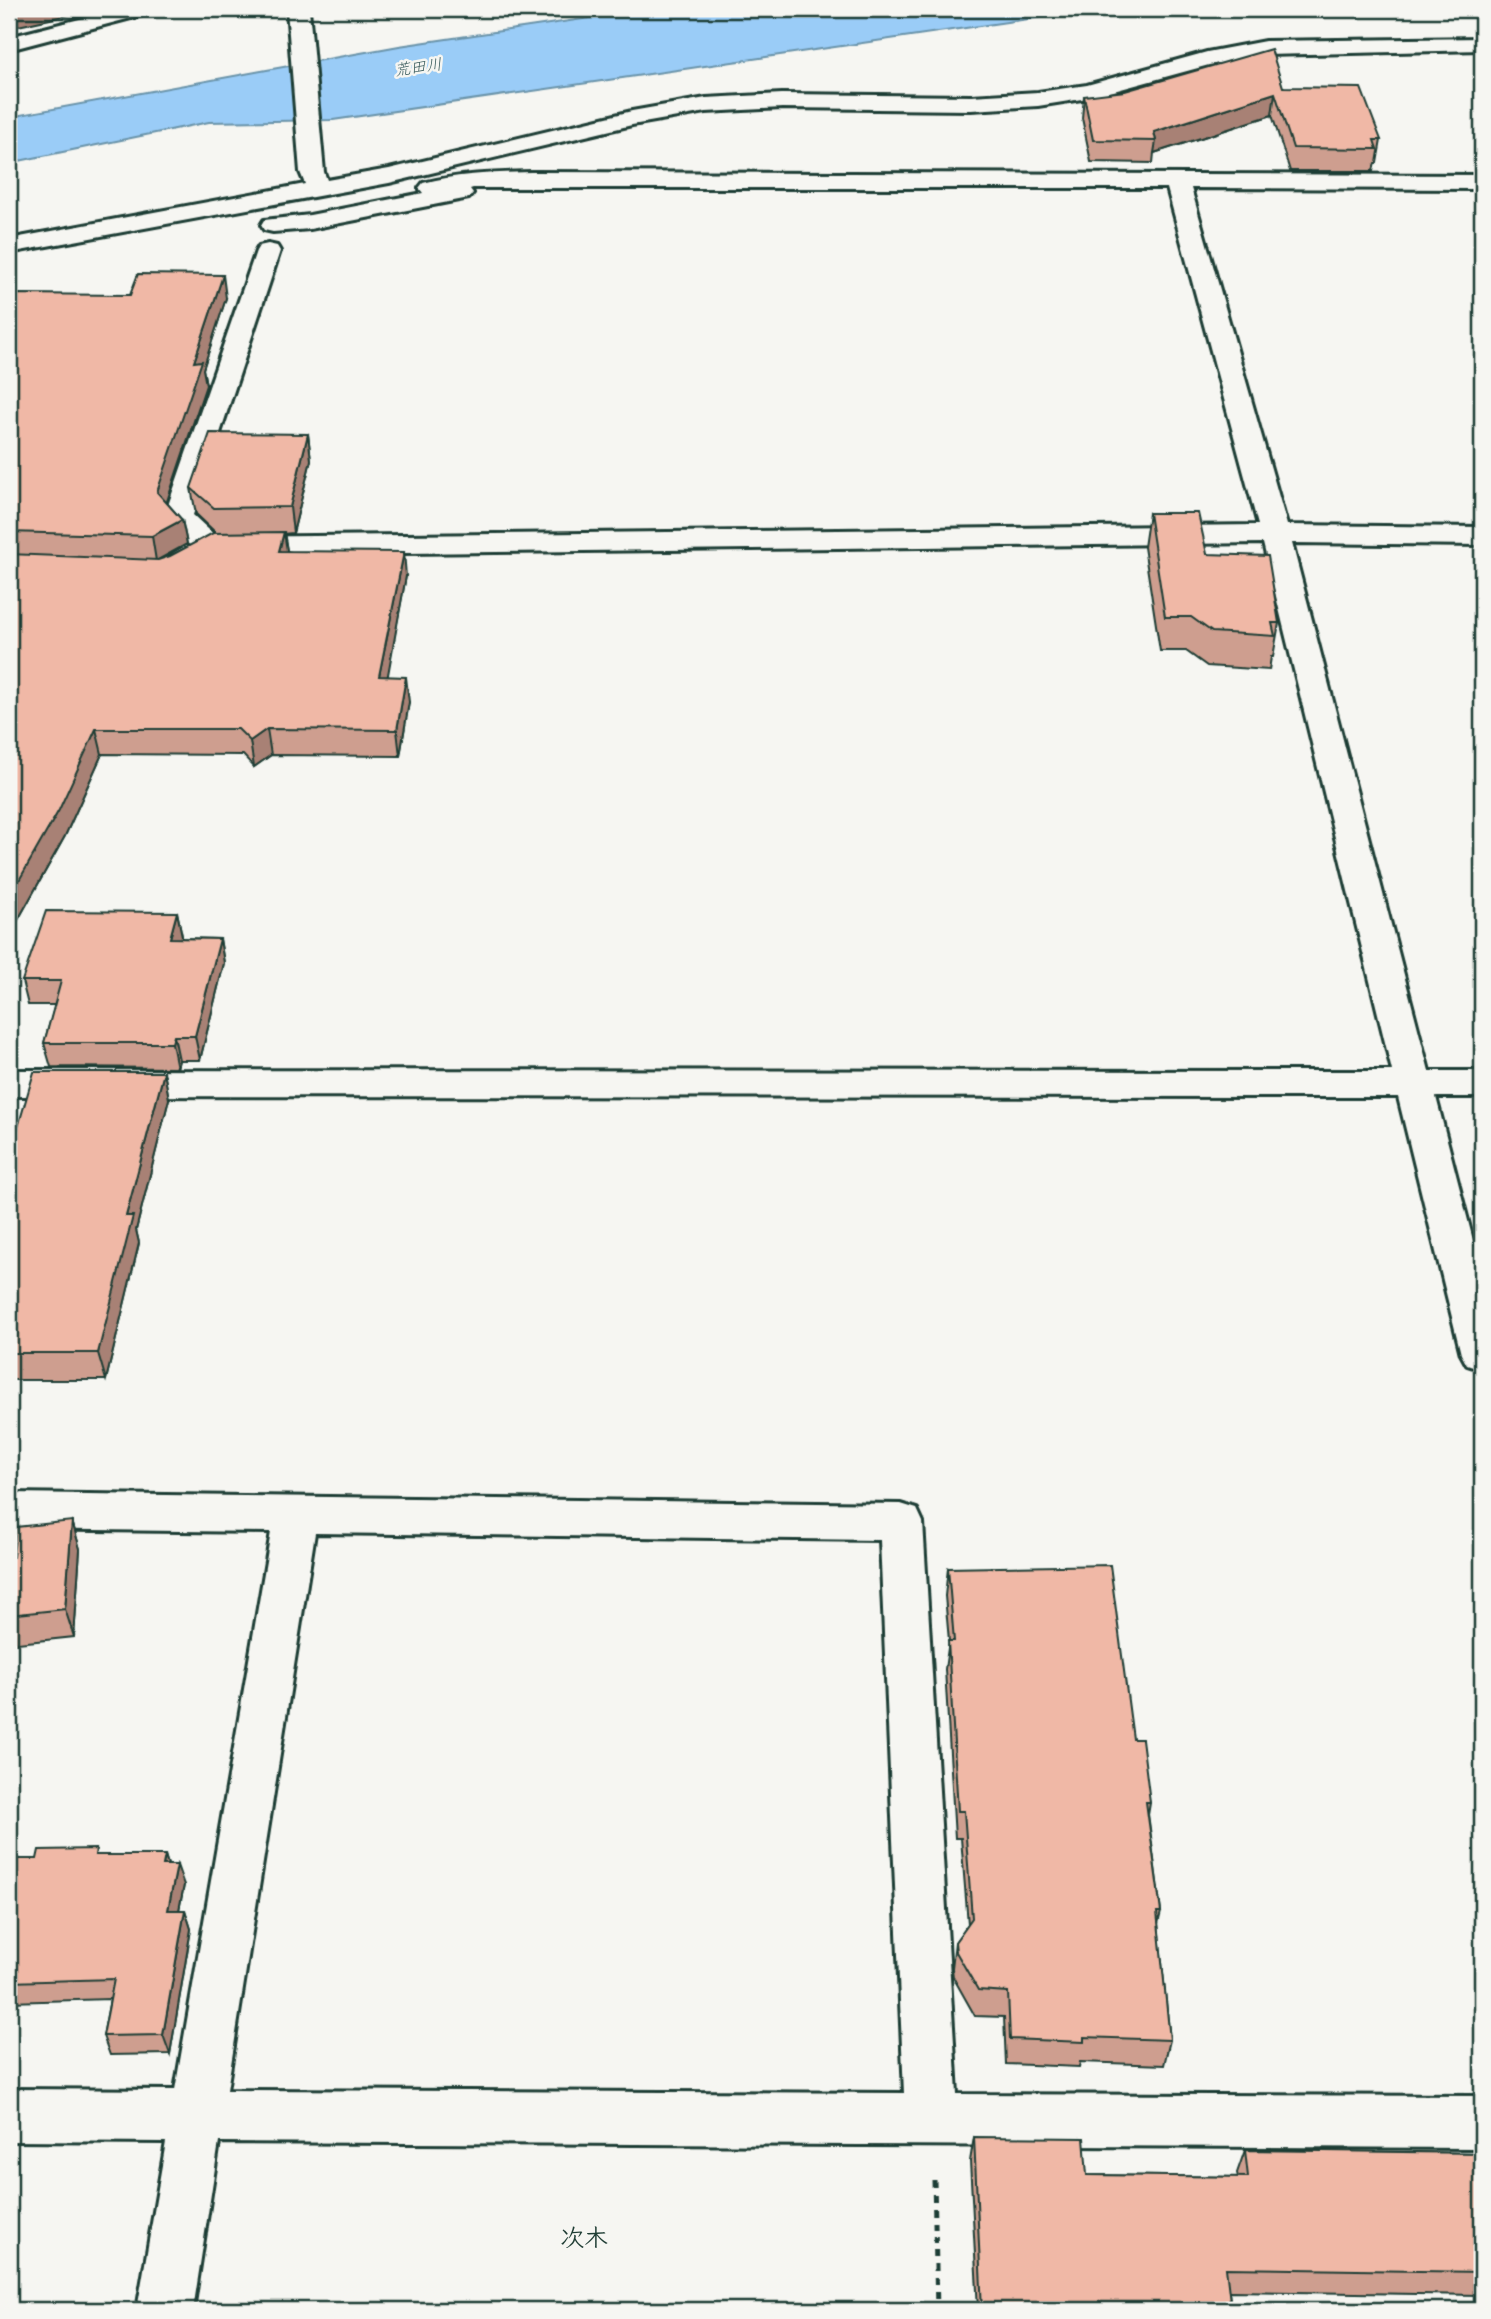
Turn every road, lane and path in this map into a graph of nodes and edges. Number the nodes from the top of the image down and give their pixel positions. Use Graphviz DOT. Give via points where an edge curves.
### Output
graph roads {
  1 [pos="143,9"];
  2 [pos="298,9"];
  3 [pos="9,44"];
  4 [pos="1482,44"];
  5 [pos="531,179"];
  6 [pos="315,180"];
  7 [pos="1177,181"];
  8 [pos="1482,181"];
  9 [pos="240,204"];
  10 [pos="9,246"];
  11 [pos="1275,534"];
  12 [pos="1482,536"];
  13 [pos="9,1083"];
  14 [pos="1412,1083"];
  15 [pos="1482,1084"];
  16 [pos="1482,1354"];
  17 [pos="9,1511"];
  18 [pos="296,1515"];
  19 [pos="9,2115"];
  20 [pos="196,2117"];
  21 [pos="932,2119"];
  22 [pos="1482,2123"];
  23 [pos="165,2310"];
  24 [pos="937,2310"];
  1 -- 3 [label="street"];
  2 -- 6 [label="street"];
  4 -- 6 [label="street" via="1265,48 1038,99 706,105 389,176"];
  5 -- 7 [label="street"];
  5 -- 9 [label="street" via="473,181 299,209"];
  5 -- 11 [label="street" via="310,222 271,238 178,517 198,553"];
  6 -- 9 [label="street"];
  7 -- 8 [label="street"];
  7 -- 11 [label="street"];
  9 -- 10 [label="street"];
  11 -- 12 [label="street"];
  11 -- 14 [label="street"];
  13 -- 14 [label="street"];
  14 -- 15 [label="street"];
  14 -- 16 [label="street"];
  17 -- 18 [label="street"];
  18 -- 20 [label="street"];
  18 -- 21 [label="street" via="901,1522"];
  19 -- 20 [label="street"];
  20 -- 21 [label="street"];
  20 -- 23 [label="street"];
  21 -- 22 [label="street"];
  21 -- 24 [label="path"];
}
